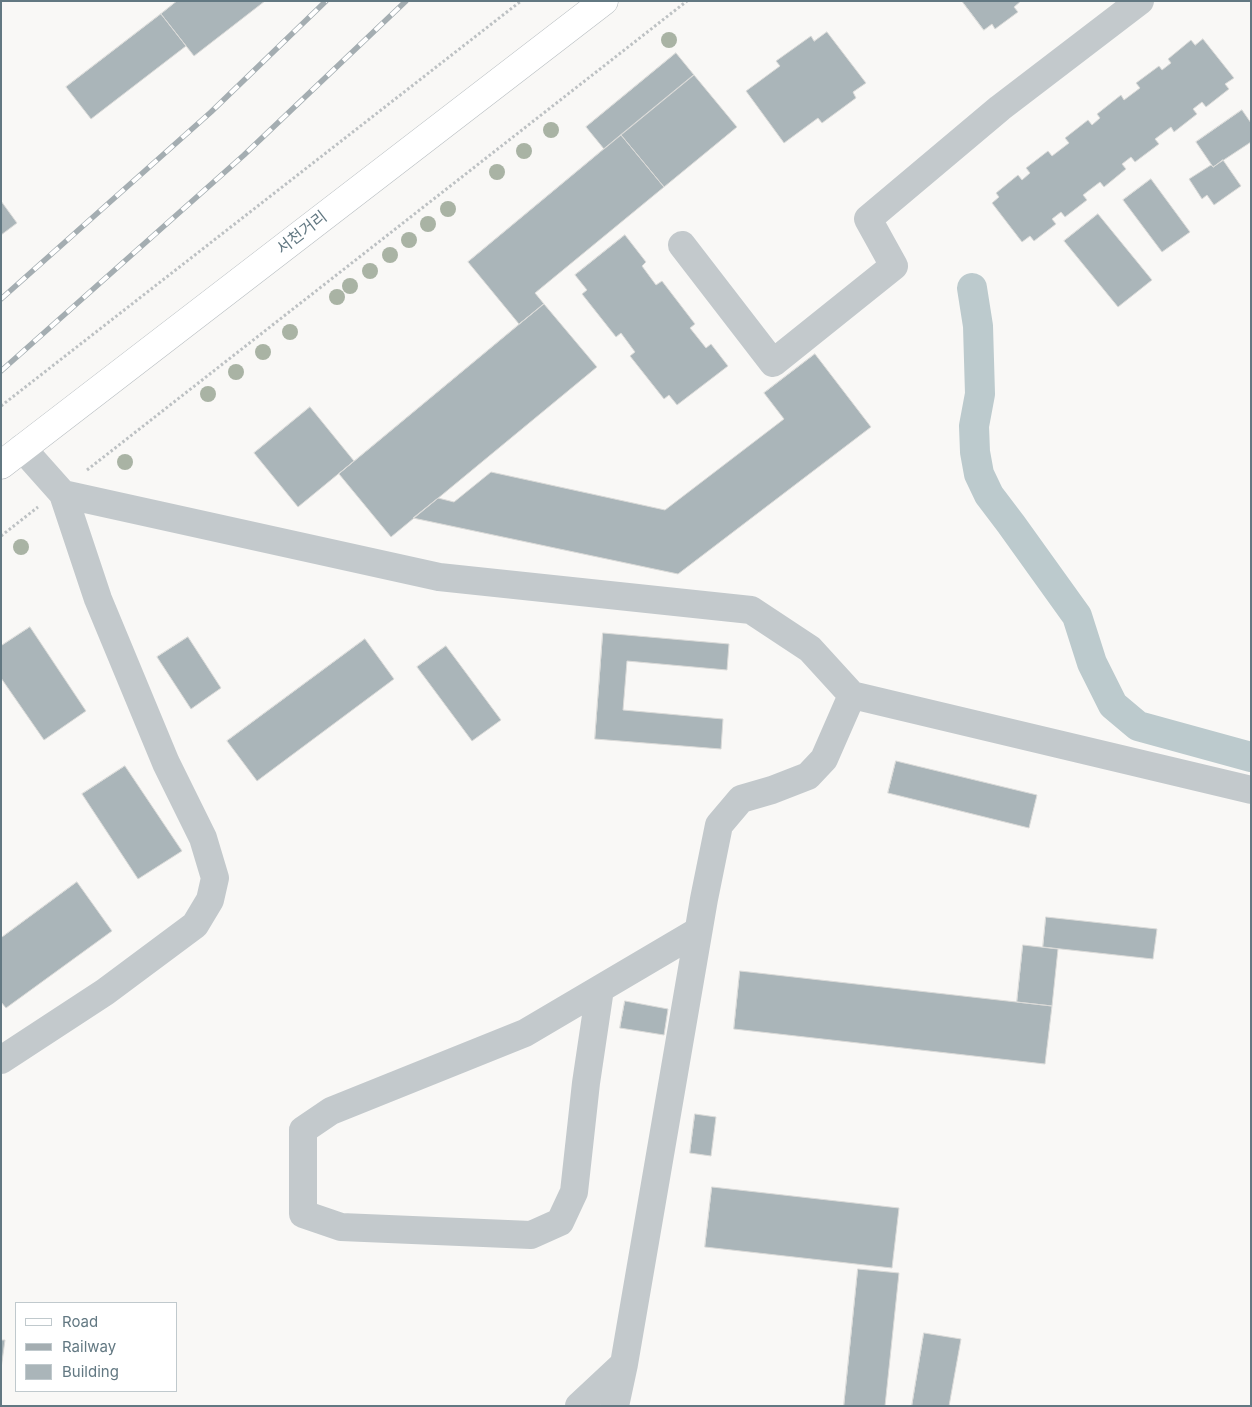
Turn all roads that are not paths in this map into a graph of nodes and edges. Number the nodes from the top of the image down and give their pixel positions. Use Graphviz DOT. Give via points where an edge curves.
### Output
graph roads {
  1 [pos="604,1"];
  2 [pos="1140,1"];
  3 [pos="682,246"];
  4 [pos="12,457"];
  5 [pos="62,492"];
  6 [pos="852,695"];
  7 [pos="1251,790"];
  8 [pos="698,931"];
  9 [pos="600,988"];
  10 [pos="1,1060"];
  11 [pos="624,1364"];
  12 [pos="579,1406"];
  13 [pos="615,1406"];
  1 -- 4 [label="main road, 서천거리"];
  2 -- 3 [label="street" via="1000,108 868,219 894,266 773,364"];
  4 -- 5 [label="street"];
  5 -- 6 [label="street" via="440,577 751,610 810,649"];
  5 -- 10 [label="street" via="98,599 166,763 203,838 215,878 210,900 195,925 105,992"];
  6 -- 7 [label="street"];
  6 -- 8 [label="street" via="824,760 808,776 741,799 719,825"];
  8 -- 9 [label="street"];
  8 -- 11 [label="street"];
  9 -- 9 [label="street" via="525,1033 331,1111 303,1130 303,1214 341,1226 531,1235 560,1222 574,1192"];
  11 -- 12 [label="street"];
  11 -- 13 [label="street"];
}
